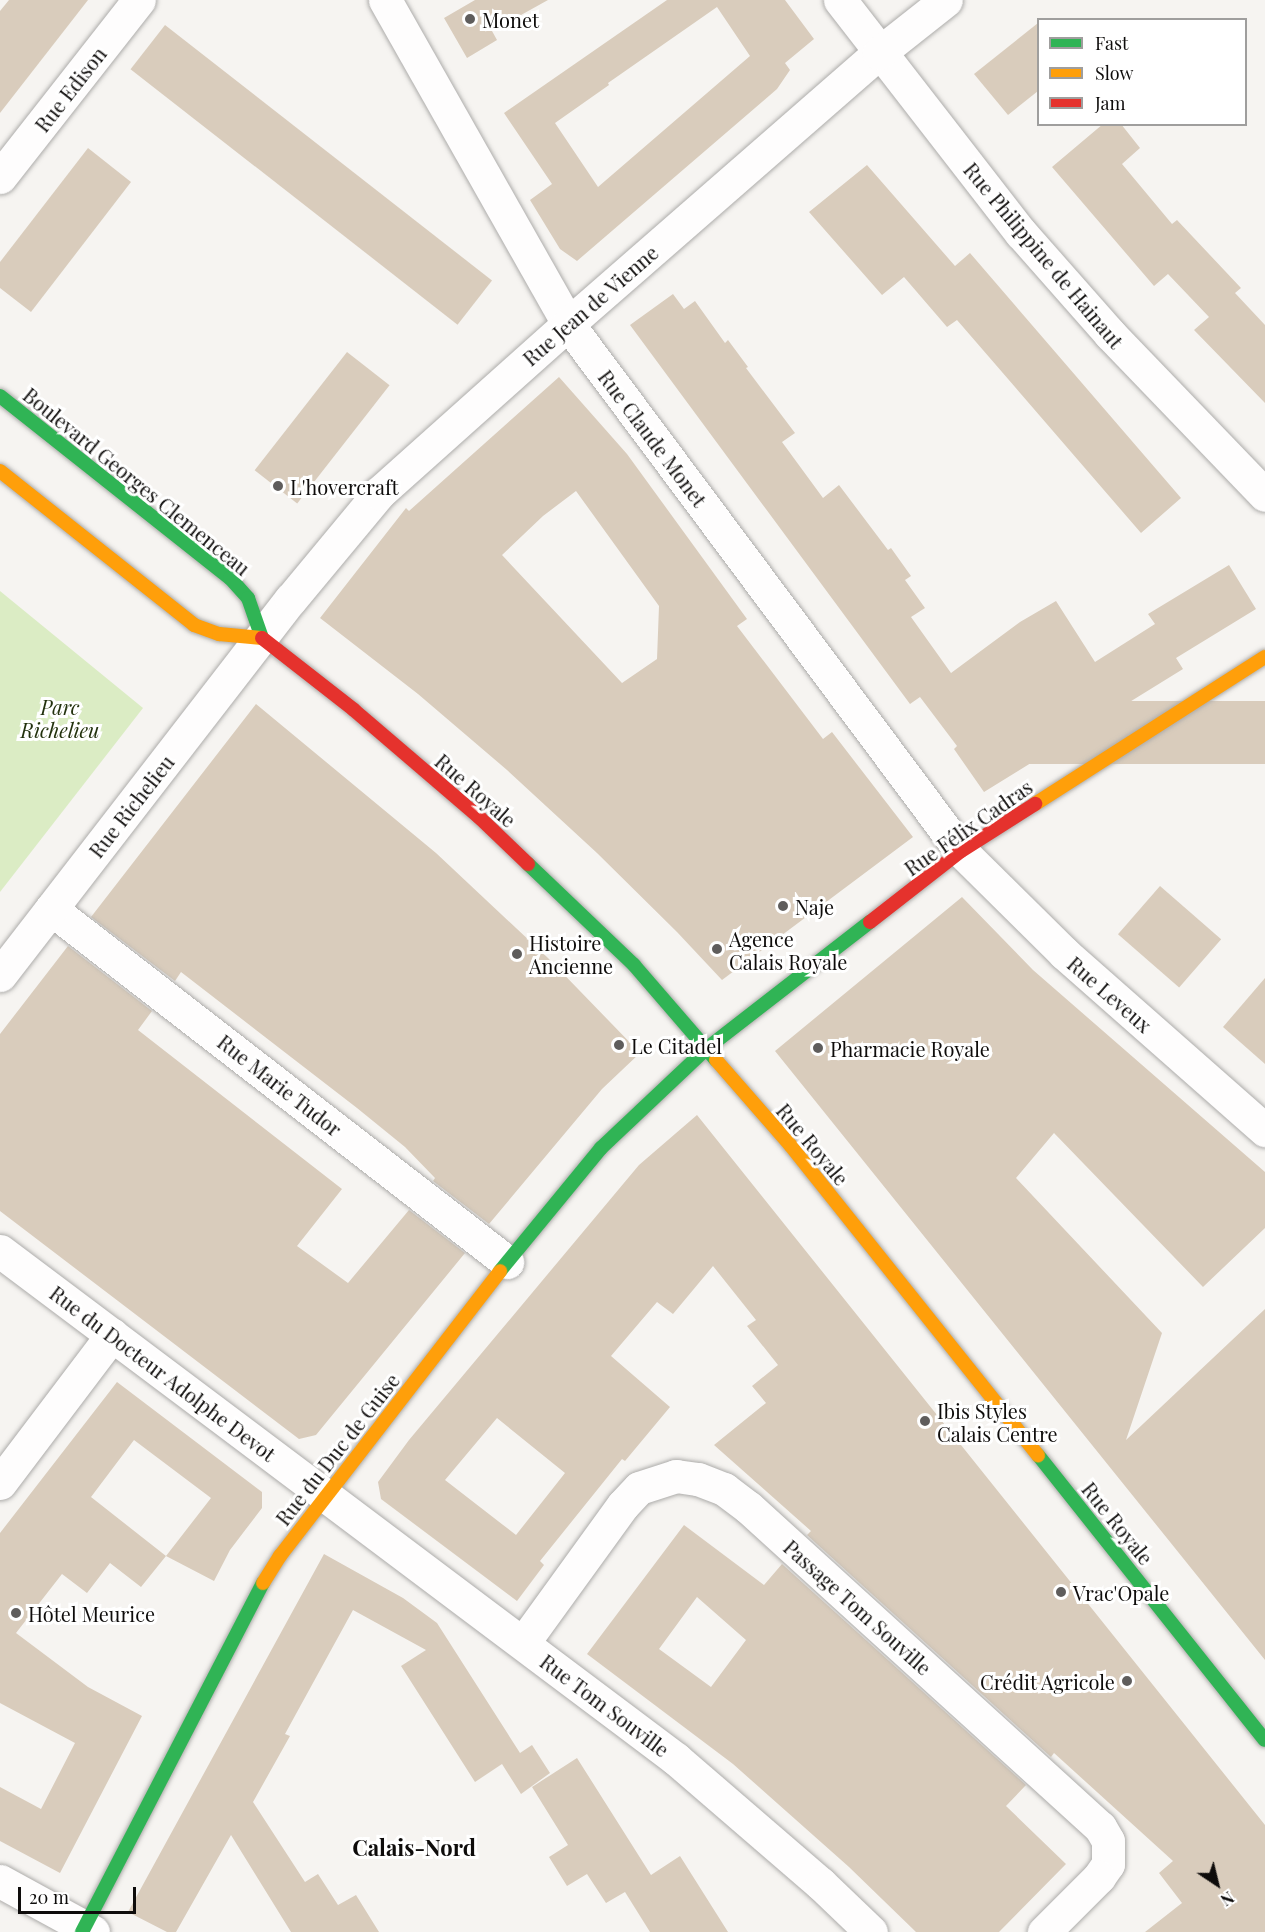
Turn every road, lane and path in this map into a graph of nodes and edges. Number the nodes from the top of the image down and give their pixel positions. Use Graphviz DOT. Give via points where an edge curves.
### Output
graph roads {
  1 [pos="140,0"];
  2 [pos="385,0"];
  3 [pos="840,0"];
  4 [pos="946,0"];
  5 [pos="879,53"];
  6 [pos="0,177"];
  7 [pos="568,324"];
  8 [pos="0,396"];
  9 [pos="0,471"];
  10 [pos="1265,495"];
  11 [pos="262,638"];
  12 [pos="1265,657"];
  13 [pos="961,851"];
  14 [pos="51,909"];
  15 [pos="0,975"];
  16 [pos="706,1049"];
  17 [pos="1265,1130"];
  18 [pos="0,1251"];
  19 [pos="507,1262"];
  20 [pos="112,1335"];
  21 [pos="0,1483"];
  22 [pos="325,1495"];
  23 [pos="524,1643"];
  24 [pos="1265,1740"];
  25 [pos="0,1881"];
  26 [pos="86,1930"];
  27 [pos="871,1932"];
  28 [pos="1044,1932"];
  1 -- 6 [label="street, Rue Edison"];
  2 -- 7 [label="street, Rue Claude Monet"];
  3 -- 5 [label="street, Rue Philippine de Hainaut"];
  4 -- 5 [label="street, Rue Jean de Vienne"];
  5 -- 7 [label="street, Rue Jean de Vienne"];
  5 -- 10 [label="street, Rue Philippine de Hainaut" via="1078,299"];
  7 -- 11 [label="street, Rue Jean de Vienne" via="379,493"];
  7 -- 13 [label="street, Rue Claude Monet"];
  8 -- 11 [label="street, Boulevard Georges Clemenceau" via="230,578 251,605"];
  9 -- 11 [label="street" via="194,625 219,634"];
  11 -- 14 [label="street, Rue Richelieu"];
  11 -- 16 [label="street, Rue Royale" via="354,710 495,832 634,965"];
  12 -- 13 [label="street, Rue Félix Cadras"];
  13 -- 16 [label="street, Rue Félix Cadras"];
  13 -- 17 [label="street, Rue Leveux" via="1064,953"];
  14 -- 15 [label="street, Rue Richelieu"];
  14 -- 19 [label="street, Rue Marie Tudor"];
  16 -- 19 [label="street, Rue du Duc de Guise" via="601,1148"];
  16 -- 24 [label="street, Rue Royale" via="798,1155"];
  18 -- 20 [label="street, Rue du Docteur Adolphe Devot"];
  19 -- 22 [label="street, Rue du Duc de Guise"];
  20 -- 21 [label="street"];
  20 -- 22 [label="street, Rue du Docteur Adolphe Devot"];
  22 -- 23 [label="street, Rue Tom Souville"];
  22 -- 26 [label="street, Rue du Duc de Guise" via="252,1601"];
  23 -- 27 [label="street, Rue Tom Souville" via="685,1767"];
  23 -- 28 [label="street, Passage Tom Souville" via="639,1488 676,1476 724,1489 1100,1827 1108,1841 1108,1864"];
  25 -- 26 [label="street"];
}
